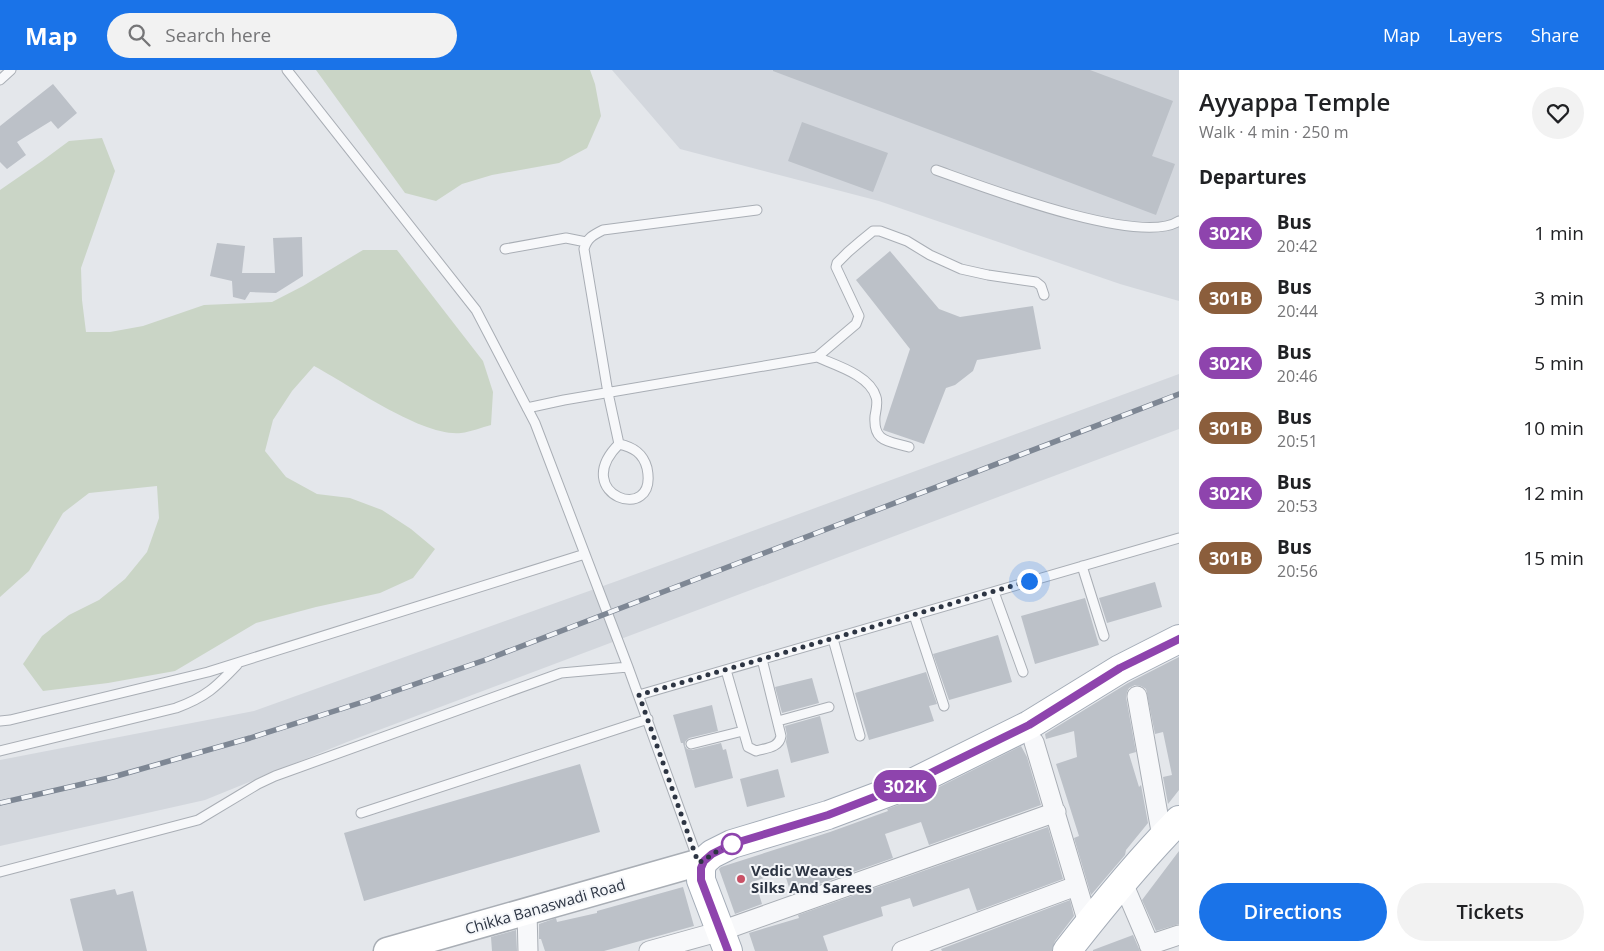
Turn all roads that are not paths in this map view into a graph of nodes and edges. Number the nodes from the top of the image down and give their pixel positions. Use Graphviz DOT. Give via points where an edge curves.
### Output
graph roads {
  1 [pos="11,70"];
  2 [pos="287,70"];
  3 [pos="0,80"];
  4 [pos="936,170"];
  5 [pos="757,210"];
  6 [pos="1179,221"];
  7 [pos="586,242"];
  8 [pos="505,248"];
  9 [pos="1044,296"];
  10 [pos="817,357"];
  11 [pos="608,392"];
  12 [pos="527,408"];
  13 [pos="619,444"];
  14 [pos="910,447"];
  15 [pos="1179,538"];
  16 [pos="585,554"];
  17 [pos="1082,566"];
  18 [pos="994,592"];
  19 [pos="914,615"];
  20 [pos="1104,636"];
  21 [pos="833,639"];
  22 [pos="1179,639"];
  23 [pos="762,659"];
  24 [pos="239,663"];
  25 [pos="628,666"];
  26 [pos="726,670"];
  27 [pos="1023,672"];
  28 [pos="639,695"];
  29 [pos="1137,696"];
  30 [pos="944,706"];
  31 [pos="829,707"];
  32 [pos="648,719"];
  33 [pos="0,721"];
  34 [pos="778,721"];
  35 [pos="744,731"];
  36 [pos="860,736"];
  37 [pos="1034,742"];
  38 [pos="691,744"];
  39 [pos="0,751"];
  40 [pos="1056,812"];
  41 [pos="361,813"];
  42 [pos="1170,829"];
  43 [pos="701,862"];
  44 [pos="0,872"];
  45 [pos="1123,883"];
  46 [pos="1076,886"];
  47 [pos="527,911"];
  48 [pos="1088,923"];
  49 [pos="1179,934"];
  50 [pos="724,941"];
  51 [pos="442,943"];
  52 [pos="1151,948"];
  53 [pos="1068,950"];
  54 [pos="387,951"];
  55 [pos="528,951"];
  56 [pos="649,951"];
  57 [pos="902,951"];
  1 -- 3 [label="lane"];
  2 -- 12 [label="lane" via="476,310"];
  4 -- 6 [label="lane" via="1023,201 1099,221 1156,228"];
  5 -- 7 [label="lane" via="603,230"];
  7 -- 8 [label="lane" via="566,238"];
  7 -- 11 [label="lane" via="584,250"];
  9 -- 10 [label="lane" via="1036,282 961,269 907,241 880,231 873,232 848,252 836,267 858,316 856,324"];
  10 -- 11 [label="lane"];
  10 -- 14 [label="lane" via="849,370 869,386 876,397 874,425 878,436"];
  11 -- 12 [label="lane"];
  11 -- 13 [label="lane"];
  12 -- 16 [label="lane"];
  13 -- 13 [label="lane" via="608,456 604,477 613,494 628,500 637,497 647,486 648,479 643,456 635,449"];
  15 -- 17 [label="lane"];
  16 -- 24 [label="lane"];
  16 -- 25 [label="lane"];
  17 -- 18 [label="lane"];
  17 -- 20 [label="lane"];
  18 -- 19 [label="lane"];
  18 -- 27 [label="lane"];
  19 -- 21 [label="lane"];
  19 -- 30 [label="lane"];
  21 -- 23 [label="lane"];
  21 -- 36 [label="lane"];
  22 -- 43 [label="main road" via="1120,668 1029,725 908,784 828,815 732,844"];
  23 -- 26 [label="lane"];
  23 -- 34 [label="lane"];
  24 -- 33 [label="lane"];
  24 -- 39 [label="lane" via="213,690 193,702"];
  25 -- 28 [label="lane"];
  25 -- 44 [label="lane" via="561,673 275,776 198,820"];
  26 -- 28 [label="lane"];
  26 -- 35 [label="lane"];
  28 -- 32 [label="lane"];
  29 -- 42 [label="street"];
  31 -- 34 [label="lane"];
  32 -- 41 [label="lane"];
  32 -- 43 [label="lane"];
  34 -- 35 [label="lane" via="781,736 776,746 752,750 748,747"];
  35 -- 38 [label="lane"];
  37 -- 40 [label="street"];
  40 -- 46 [label="street"];
  40 -- 50 [label="street"];
  42 -- 45 [label="main road"];
  43 -- 47 [label="main road, Chikka Banaswadi Road"];
  43 -- 50 [label="main road" via="701,880"];
  45 -- 48 [label="main road"];
  45 -- 52 [label="street"];
  46 -- 48 [label="street"];
  46 -- 57 [label="street"];
  47 -- 51 [label="main road, Chikka Banaswadi Road"];
  47 -- 55 [label="street"];
  48 -- 53 [label="main road"];
  49 -- 52 [label="street"];
  50 -- 56 [label="street"];
  51 -- 54 [label="main road, Chikka Banaswadi Road"];
}
